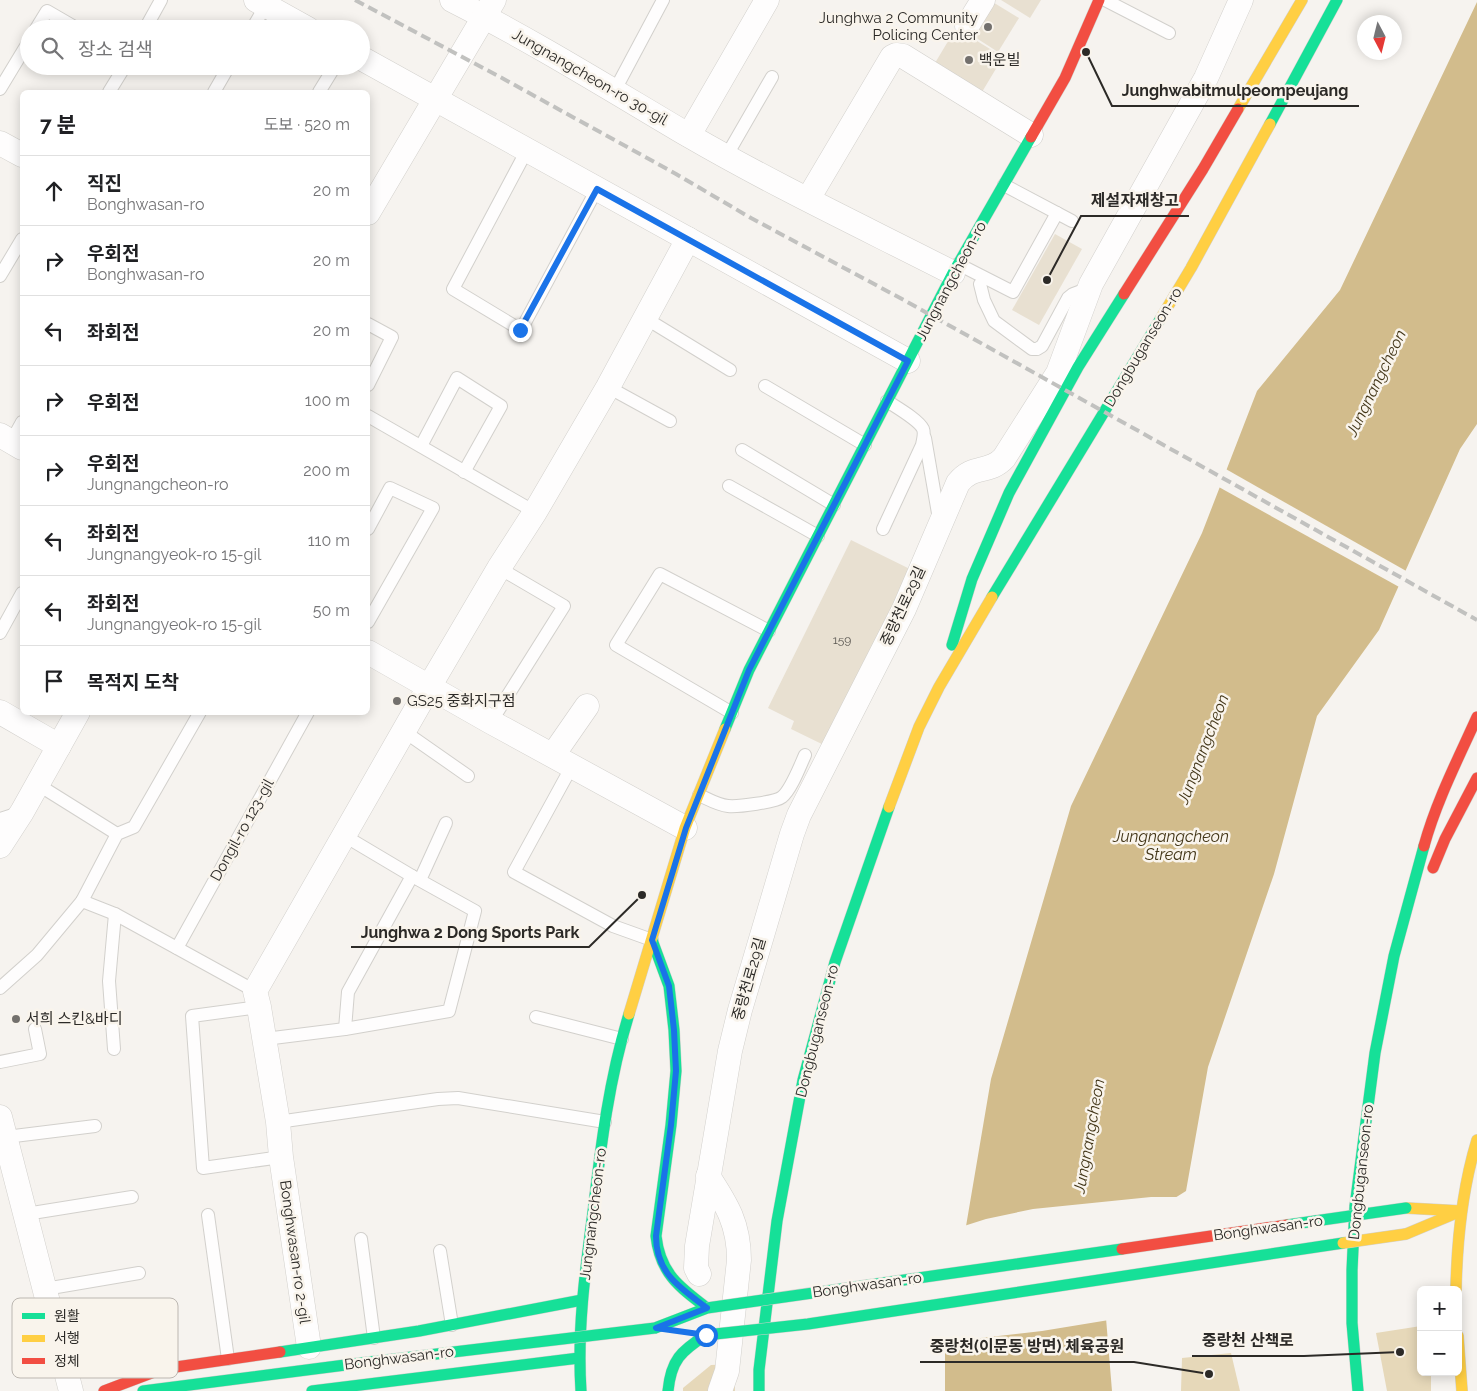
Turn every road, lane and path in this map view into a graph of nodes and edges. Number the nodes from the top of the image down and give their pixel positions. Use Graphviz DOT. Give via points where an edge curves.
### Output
graph roads {
  1 [pos="160,0"];
  2 [pos="452,0"];
  3 [pos="663,0"];
  4 [pos="767,0"];
  5 [pos="983,0"];
  6 [pos="1099,0"];
  7 [pos="1105,0"];
  8 [pos="1241,0"];
  9 [pos="1302,0"];
  10 [pos="1337,0"];
  11 [pos="261,3"];
  12 [pos="490,8"];
  13 [pos="42,20"];
  14 [pos="62,20"];
  15 [pos="150,20"];
  16 [pos="255,20"];
  17 [pos="292,20"];
  18 [pos="967,26"];
  19 [pos="1169,33"];
  20 [pos="20,56"];
  21 [pos="370,63"];
  22 [pos="119,75"];
  23 [pos="224,75"];
  24 [pos="329,75"];
  25 [pos="772,77"];
  26 [pos="0,89"];
  27 [pos="110,90"];
  28 [pos="215,90"];
  29 [pos="320,90"];
  30 [pos="615,90"];
  31 [pos="435,99"];
  32 [pos="689,135"];
  33 [pos="1031,135"];
  34 [pos="0,143"];
  35 [pos="527,150"];
  36 [pos="20,154"];
  37 [pos="727,155"];
  38 [pos="1004,184"];
  39 [pos="597,189"];
  40 [pos="808,199"];
  41 [pos="370,210"];
  42 [pos="1057,213"];
  43 [pos="1072,221"];
  44 [pos="688,239"];
  45 [pos="20,241"];
  46 [pos="5,257"];
  47 [pos="956,269"];
  48 [pos="0,276"];
  49 [pos="980,284"];
  50 [pos="1089,288"];
  51 [pos="645,318"];
  52 [pos="370,325"];
  53 [pos="908,361"];
  54 [pos="730,370"];
  55 [pos="370,381"];
  56 [pos="765,386"];
  57 [pos="608,387"];
  58 [pos="887,401"];
  59 [pos="370,417"];
  60 [pos="670,421"];
  61 [pos="924,436"];
  62 [pos="865,445"];
  63 [pos="421,446"];
  64 [pos="742,450"];
  65 [pos="464,472"];
  66 [pos="729,486"];
  67 [pos="834,505"];
  68 [pos="535,512"];
  69 [pos="941,523"];
  70 [pos="370,525"];
  71 [pos="883,529"];
  72 [pos="818,536"];
  73 [pos="500,568"];
  74 [pos="20,597"];
  75 [pos="370,618"];
  76 [pos="769,631"];
  77 [pos="0,634"];
  78 [pos="370,653"];
  79 [pos="939,687"];
  80 [pos="429,688"];
  81 [pos="587,706"];
  82 [pos="0,712"];
  83 [pos="732,713"];
  84 [pos="76,715"];
  85 [pos="198,715"];
  86 [pos="306,715"];
  87 [pos="1477,717"];
  88 [pos="491,722"];
  89 [pos="405,732"];
  90 [pos="59,746"];
  91 [pos="805,755"];
  92 [pos="562,760"];
  93 [pos="468,776"];
  94 [pos="1477,778"];
  95 [pos="37,784"];
  96 [pos="698,795"];
  97 [pos="11,816"];
  98 [pos="446,823"];
  99 [pos="686,828"];
  100 [pos="117,834"];
  101 [pos="343,835"];
  102 [pos="0,846"];
  103 [pos="416,878"];
  104 [pos="82,901"];
  105 [pos="115,914"];
  106 [pos="652,940"];
  107 [pos="177,948"];
  108 [pos="1394,956"];
  109 [pos="0,988"];
  110 [pos="257,999"];
  111 [pos="536,1017"];
  112 [pos="35,1029"];
  113 [pos="345,1029"];
  114 [pos="265,1039"];
  115 [pos="622,1039"];
  116 [pos="114,1049"];
  117 [pos="0,1062"];
  118 [pos="278,1122"];
  119 [pos="605,1122"];
  120 [pos="95,1126"];
  121 [pos="3,1127"];
  122 [pos="1477,1140"];
  123 [pos="281,1157"];
  124 [pos="708,1176"];
  125 [pos="132,1197"];
  126 [pos="1461,1211"];
  127 [pos="26,1214"];
  128 [pos="208,1215"];
  129 [pos="361,1239"];
  130 [pos="440,1251"];
  131 [pos="139,1273"];
  132 [pos="699,1274"];
  133 [pos="1456,1286"];
  134 [pos="45,1288"];
  135 [pos="48,1298"];
  136 [pos="582,1300"];
  137 [pos="707,1308"];
  138 [pos="452,1325"];
  139 [pos="656,1328"];
  140 [pos="706,1335"];
  141 [pos="374,1338"];
  142 [pos="309,1348"];
  143 [pos="579,1358"];
  144 [pos="228,1360"];
  145 [pos="178,1367"];
  146 [pos="1461,1376"];
  147 [pos="68,1378"];
  148 [pos="138,1378"];
  149 [pos="71,1391"];
  150 [pos="104,1391"];
  151 [pos="143,1391"];
  152 [pos="312,1391"];
  153 [pos="581,1391"];
  154 [pos="668,1391"];
  155 [pos="720,1391"];
  156 [pos="759,1391"];
  157 [pos="1358,1391"];
  158 [pos="1462,1391"];
  1 -- 15 [label="lane"];
  2 -- 12 [label="street, Jungnangcheon-ro 30-gil"];
  3 -- 30 [label="lane"];
  4 -- 32 [label="street"];
  5 -- 18 [label="street"];
  6 -- 33 [label="main road, Jungnangcheon-ro" via="1065,78"];
  7 -- 19 [label="lane"];
  8 -- 50 [label="street, 중랑천로29길" via="1206,78"];
  9 -- 79 [label="main road, Dongbuganseon-ro" via="1203,169 1078,367 1009,493 972,579"];
  10 -- 79 [label="main road, Dongbuganseon-ro" via="1191,268"];
  11 -- 16 [label="lane"];
  11 -- 17 [label="street"];
  12 -- 30 [label="street, Jungnangcheon-ro 30-gil"];
  12 -- 31 [label="street"];
  13 -- 14 [label="lane" via="47,11"];
  20 -- 26 [label="lane"];
  21 -- 31 [label="street"];
  22 -- 27 [label="lane"];
  23 -- 28 [label="lane"];
  24 -- 29 [label="lane"];
  25 -- 37 [label="lane"];
  30 -- 32 [label="street, Jungnangcheon-ro 30-gil"];
  31 -- 35 [label="street"];
  31 -- 41 [label="street"];
  32 -- 37 [label="street, Jungnangcheon-ro 30-gil"];
  33 -- 38 [label="main road, Jungnangcheon-ro"];
  33 -- 40 [label="street" via="903,56 896,55"];
  34 -- 36 [label="street"];
  35 -- 39 [label="street"];
  35 -- 39 [label="lane" via="453,288 520,330"];
  37 -- 40 [label="street, Jungnangcheon-ro 30-gil"];
  38 -- 42 [label="lane"];
  38 -- 47 [label="main road, Jungnangcheon-ro"];
  39 -- 44 [label="street"];
  40 -- 47 [label="street, Jungnangcheon-ro 30-gil"];
  42 -- 43 [label="lane"];
  42 -- 47 [label="lane" via="1013,292"];
  44 -- 51 [label="street"];
  44 -- 53 [label="street"];
  45 -- 46 [label="lane"];
  46 -- 48 [label="lane"];
  47 -- 53 [label="main road, Jungnangcheon-ro"];
  49 -- 50 [label="lane" via="994,321 1032,349 1042,346 1068,298"];
  50 -- 69 [label="street, 중랑천로29길" via="1062,364 1048,388 999,463 968,472 958,483"];
  51 -- 54 [label="lane"];
  51 -- 57 [label="street"];
  52 -- 55 [label="lane" via="392,337"];
  53 -- 58 [label="main road, Jungnangcheon-ro"];
  56 -- 62 [label="lane"];
  57 -- 60 [label="lane"];
  57 -- 68 [label="street"];
  58 -- 61 [label="lane" via="919,424 924,429"];
  58 -- 62 [label="main road, Jungnangcheon-ro"];
  59 -- 63 [label="lane"];
  61 -- 69 [label="lane"];
  61 -- 71 [label="lane"];
  62 -- 67 [label="main road, Jungnangcheon-ro"];
  63 -- 65 [label="lane"];
  63 -- 65 [label="lane" via="457,378 501,406"];
  64 -- 67 [label="lane"];
  65 -- 68 [label="lane"];
  66 -- 72 [label="lane"];
  67 -- 72 [label="main road, Jungnangcheon-ro"];
  68 -- 73 [label="street"];
  69 -- 124 [label="street, 중랑천로29길" via="904,609 792,834 740,1010"];
  70 -- 75 [label="lane" via="390,488 433,508"];
  72 -- 76 [label="main road, Jungnangcheon-ro"];
  73 -- 80 [label="street"];
  73 -- 88 [label="lane" via="564,606"];
  74 -- 77 [label="lane"];
  76 -- 83 [label="main road, Jungnangcheon-ro"];
  76 -- 83 [label="lane" via="660,574 616,645"];
  78 -- 80 [label="street"];
  79 -- 156 [label="main road, Dongbuganseon-ro" via="919,727 879,833 835,962 803,1080 777,1221"];
  80 -- 88 [label="street"];
  80 -- 89 [label="street"];
  81 -- 92 [label="street"];
  82 -- 90 [label="street"];
  83 -- 96 [label="main road, Jungnangcheon-ro"];
  84 -- 90 [label="street"];
  85 -- 100 [label="lane" via="134,827"];
  86 -- 107 [label="lane, Dongil-ro 123-gil"];
  87 -- 108 [label="main road, Dongbuganseon-ro" via="1428,832"];
  88 -- 92 [label="street"];
  89 -- 93 [label="lane"];
  89 -- 101 [label="street"];
  90 -- 95 [label="street"];
  91 -- 96 [label="lane" via="787,792 774,801 729,806"];
  92 -- 99 [label="street"];
  92 -- 106 [label="lane" via="514,872 613,926"];
  94 -- 108 [label="main road, Dongbuganseon-ro"];
  95 -- 97 [label="street"];
  95 -- 100 [label="lane"];
  96 -- 99 [label="main road, Jungnangcheon-ro"];
  97 -- 102 [label="street"];
  98 -- 103 [label="lane"];
  99 -- 106 [label="main road, Jungnangcheon-ro"];
  100 -- 104 [label="lane"];
  101 -- 103 [label="lane"];
  101 -- 110 [label="street"];
  103 -- 113 [label="lane" via="348,992"];
  103 -- 113 [label="lane" via="475,911 449,1011"];
  104 -- 105 [label="lane"];
  104 -- 109 [label="lane" via="37,955"];
  105 -- 107 [label="lane"];
  105 -- 116 [label="lane" via="109,981"];
  106 -- 115 [label="main road, Jungnangcheon-ro"];
  106 -- 137 [label="main road" via="669,986 676,1071 657,1250 670,1278"];
  107 -- 110 [label="lane"];
  108 -- 157 [label="main road, Dongbuganseon-ro" via="1375,1052 1355,1206 1352,1296"];
  110 -- 114 [label="street, Bonghwasan-ro 2-gil"];
  110 -- 123 [label="lane" via="192,1016 203,1168"];
  111 -- 115 [label="lane"];
  112 -- 117 [label="lane" via="40,1054"];
  113 -- 114 [label="lane"];
  114 -- 118 [label="street, Bonghwasan-ro 2-gil"];
  115 -- 119 [label="main road, Jungnangcheon-ro"];
  118 -- 119 [label="lane" via="458,1098"];
  118 -- 123 [label="street, Bonghwasan-ro 2-gil"];
  119 -- 136 [label="main road, Jungnangcheon-ro"];
  120 -- 121 [label="lane"];
  121 -- 127 [label="street"];
  122 -- 126 [label="main road" via="1468,1168"];
  123 -- 142 [label="street, Bonghwasan-ro 2-gil"];
  124 -- 132 [label="street, 중랑천로29길" via="696,1255"];
  124 -- 155 [label="street" via="732,1215 739,1243 727,1371"];
  125 -- 127 [label="lane"];
  126 -- 133 [label="main road"];
  126 -- 137 [label="main road, Bonghwasan-ro, bridge" via="1406,1208"];
  126 -- 140 [label="main road, Bonghwasan-ro, bridge" via="1406,1234 818,1322"];
  127 -- 134 [label="street"];
  128 -- 144 [label="lane"];
  129 -- 141 [label="lane, Bonghwasan-ro"];
  130 -- 138 [label="lane, Bonghwasan-ro"];
  131 -- 134 [label="lane"];
  134 -- 135 [label="street"];
  136 -- 138 [label="main road"];
  136 -- 143 [label="main road, Jungnangcheon-ro"];
  137 -- 139 [label="main road, Bonghwasan-ro"];
  138 -- 141 [label="main road"];
  139 -- 140 [label="main road, Bonghwasan-ro"];
  139 -- 151 [label="main road, Bonghwasan-ro, bridge"];
  140 -- 154 [label="main road" via="685,1349 670,1378"];
  141 -- 142 [label="main road"];
  142 -- 144 [label="main road"];
  143 -- 152 [label="main road"];
  143 -- 153 [label="main road, Jungnangcheon-ro"];
  144 -- 145 [label="main road"];
  146 -- 158 [label="main road"];
  147 -- 149 [label="street"];
  148 -- 150 [label="main road"];
}
